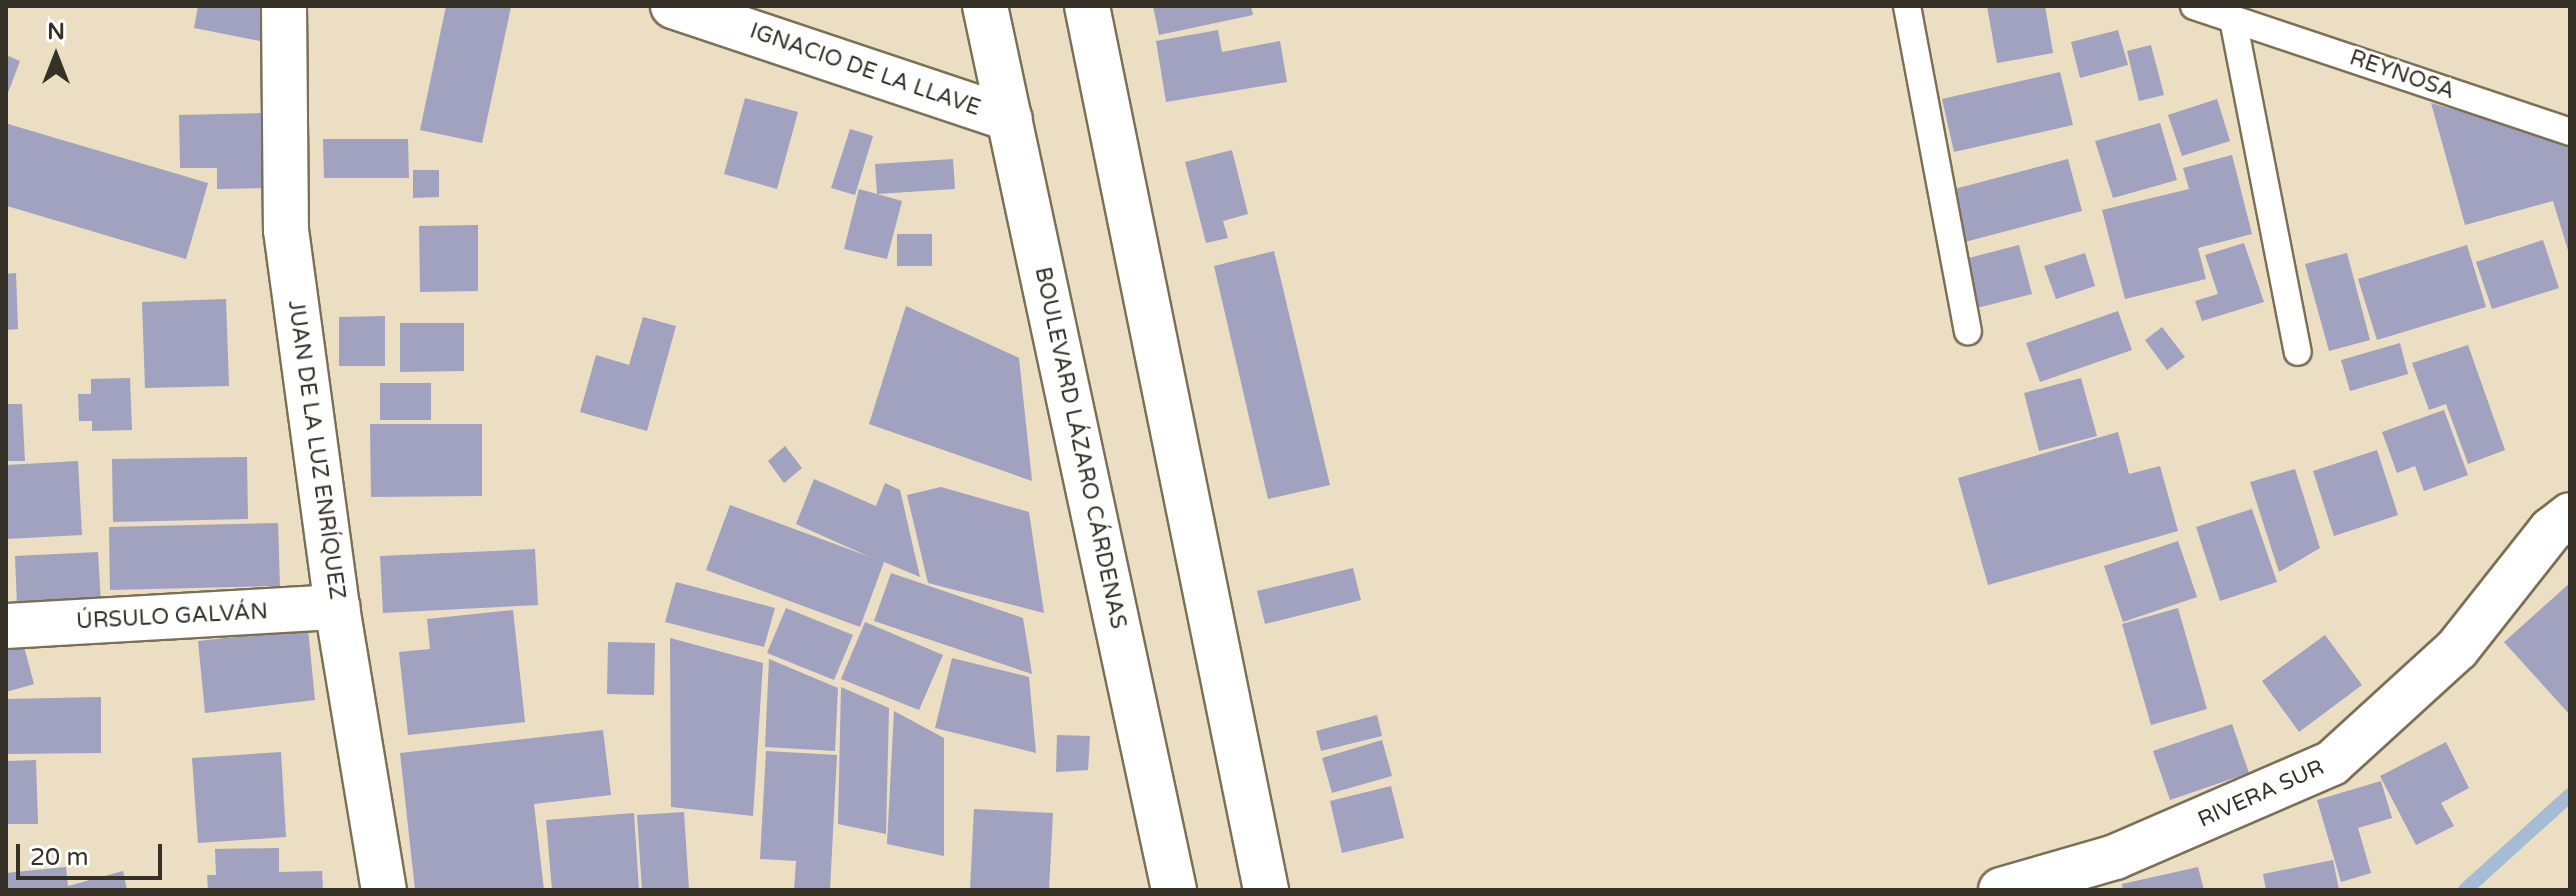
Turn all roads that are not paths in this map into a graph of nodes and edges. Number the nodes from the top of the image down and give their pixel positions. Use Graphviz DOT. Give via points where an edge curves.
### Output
graph roads {
  1 [pos="284,6"];
  2 [pos="673,6"];
  3 [pos="985,6"];
  4 [pos="1087,6"];
  5 [pos="1907,6"];
  6 [pos="2194,6"];
  7 [pos="2233,19"];
  8 [pos="1010,119"];
  9 [pos="2570,132"];
  10 [pos="1968,331"];
  11 [pos="2298,352"];
  12 [pos="2570,515"];
  13 [pos="337,607"];
  14 [pos="6,626"];
  15 [pos="384,890"];
  16 [pos="1174,890"];
  17 [pos="1266,890"];
  18 [pos="2001,890"];
  1 -- 13 [label="street, JUAN DE LA LUZ ENRÍQUEZ" via="286,230"];
  2 -- 8 [label="street, IGNACIO DE LA LLAVE"];
  3 -- 8 [label="street, BOULEVARD LÁZARO CÁRDENAS"];
  4 -- 17 [label="street"];
  5 -- 10 [label="lane"];
  6 -- 7 [label="lane, REYNOSA"];
  7 -- 9 [label="lane, REYNOSA"];
  7 -- 11 [label="lane"];
  8 -- 16 [label="street, BOULEVARD LÁZARO CÁRDENAS"];
  12 -- 18 [label="street, RIVERA SUR" via="2551,530 2457,649 2332,763 2115,857"];
  13 -- 14 [label="street, ÚRSULO GALVÁN"];
  13 -- 15 [label="street, JUAN DE LA LUZ ENRÍQUEZ"];
}
